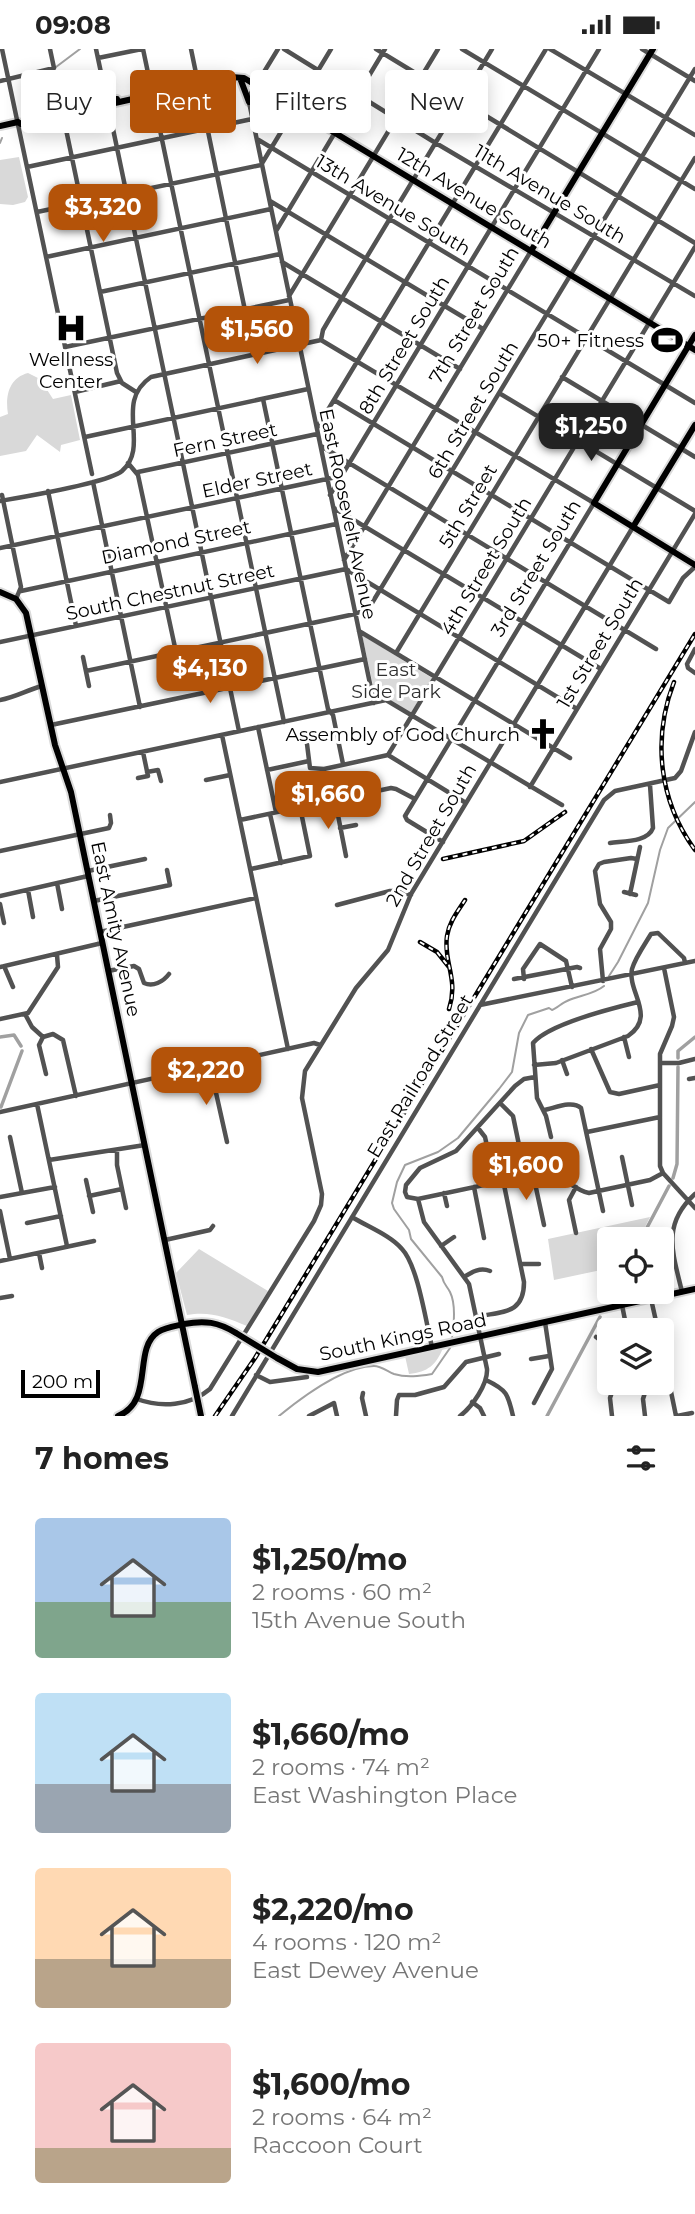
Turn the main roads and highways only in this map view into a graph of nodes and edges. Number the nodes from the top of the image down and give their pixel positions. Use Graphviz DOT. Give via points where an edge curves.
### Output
graph roads {
  1 [pos="652,52"];
  2 [pos="239,77"];
  3 [pos="236,78"];
  4 [pos="248,102"];
  5 [pos="21,121"];
  6 [pos="18,122"];
  7 [pos="21,124"];
  8 [pos="0,126"];
  9 [pos="531,251"];
  10 [pos="695,335"];
  11 [pos="692,348"];
  12 [pos="695,425"];
  13 [pos="633,527"];
  14 [pos="694,565"];
  15 [pos="0,592"];
  16 [pos="695,1289"];
  17 [pos="182,1325"];
  18 [pos="118,1416"];
  19 [pos="201,1416"];
  1 -- 9 [label="main road, 7th Street South"];
  2 -- 3 [label="main road"];
  2 -- 4 [label="main road"];
  2 -- 9 [label="main road, 12th Avenue South"];
  5 -- 6 [label="main road"];
  6 -- 7 [label="main road"];
  6 -- 8 [label="main road"];
  9 -- 11 [label="main road, 12th Avenue South"];
  10 -- 11 [label="main road, 3rd Street South"];
  11 -- 13 [label="main road, 3rd Street South" via="594,503"];
  12 -- 13 [label="main road, 2nd Street South"];
  13 -- 14 [label="main road"];
  15 -- 17 [label="main road, East Amity Avenue" via="16,600 26,613 32,635 88,874"];
  16 -- 17 [label="main road, South Kings Road, bridge" via="318,1372 297,1369 213,1322"];
  17 -- 18 [label="main road, South Kings Road" via="152,1338 136,1399"];
  17 -- 19 [label="main road, East Amity Avenue, bridge"];
}
